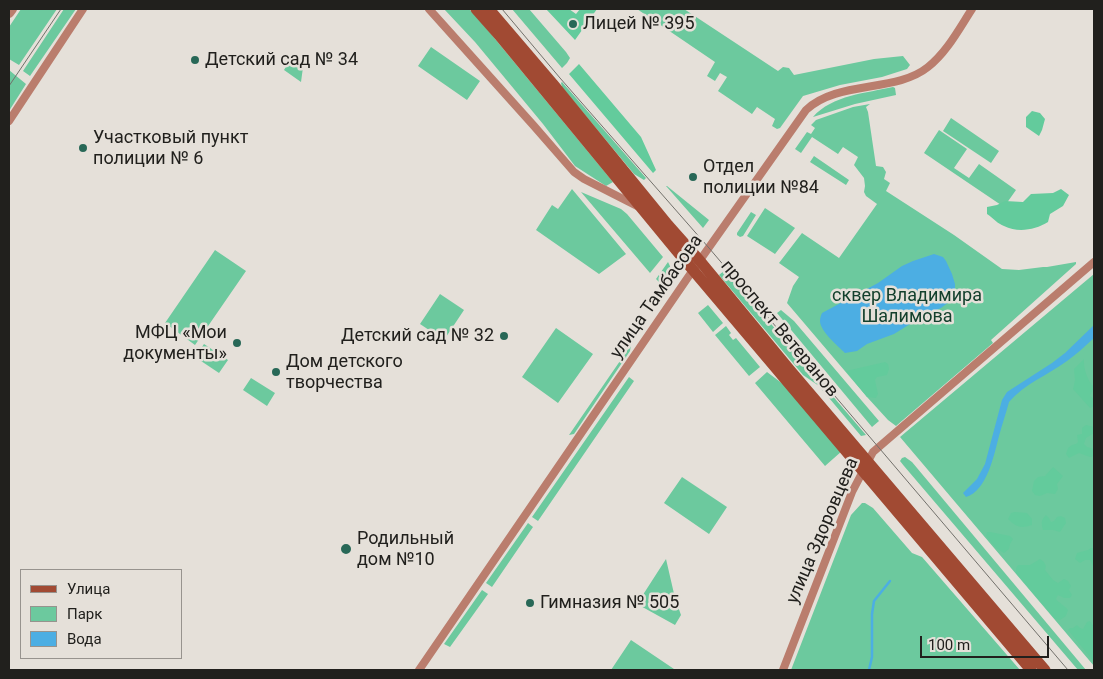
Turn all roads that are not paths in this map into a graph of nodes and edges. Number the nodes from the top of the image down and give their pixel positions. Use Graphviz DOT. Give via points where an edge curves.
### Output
graph roads {
  1 [pos="12,9"];
  2 [pos="83,9"];
  3 [pos="429,9"];
  4 [pos="476,9"];
  5 [pos="489,9"];
  6 [pos="972,9"];
  7 [pos="9,13"];
  8 [pos="9,121"];
  9 [pos="642,209"];
  10 [pos="1094,262"];
  11 [pos="696,265"];
  12 [pos="865,466"];
  13 [pos="419,670"];
  14 [pos="782,670"];
  15 [pos="1031,670"];
  16 [pos="1045,670"];
  1 -- 7 [label="street"];
  2 -- 8 [label="street"];
  3 -- 9 [label="street" via="574,172"];
  4 -- 9 [label="main road, проспект Ветеранов"];
  5 -- 11 [label="main road, проспект Ветеранов" via="648,201"];
  6 -- 11 [label="street, улица Тамбасова" via="941,55 928,68 905,78 832,95 813,103"];
  9 -- 11 [label="main road, проспект Ветеранов"];
  10 -- 12 [label="street, улица Здоровцева" via="873,452"];
  11 -- 12 [label="main road, проспект Ветеранов" via="789,369"];
  11 -- 13 [label="street, улица Тамбасова"];
  12 -- 14 [label="street, улица Здоровцева"];
  12 -- 15 [label="main road, проспект Ветеранов"];
  12 -- 16 [label="main road, проспект Ветеранов"];
}
